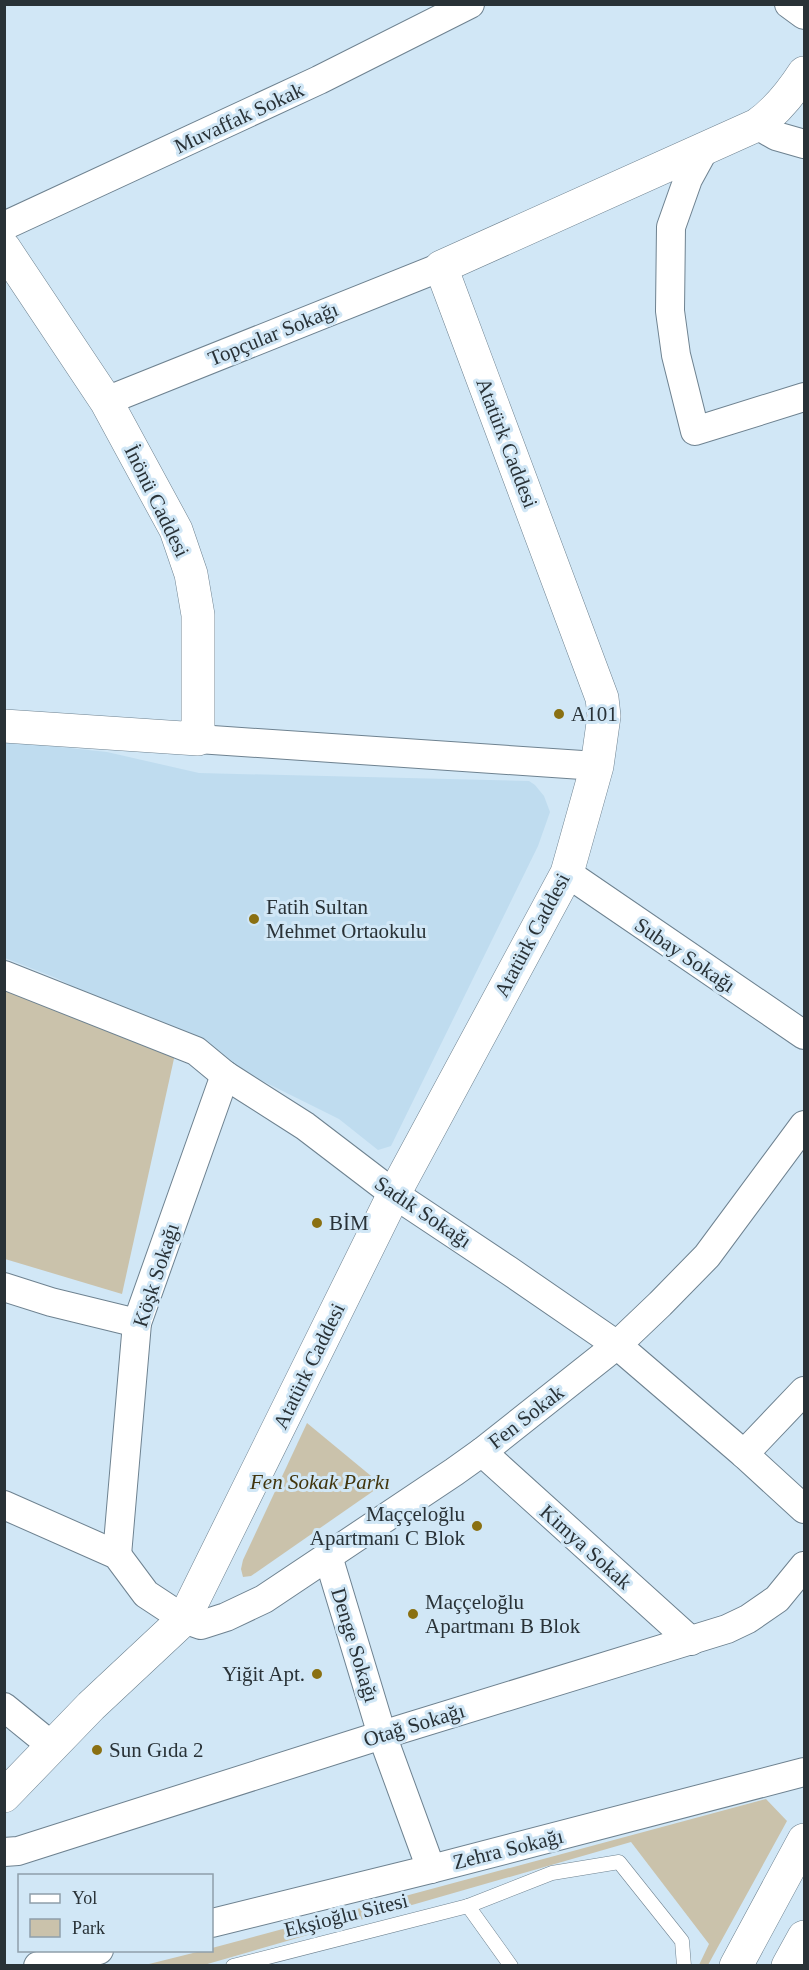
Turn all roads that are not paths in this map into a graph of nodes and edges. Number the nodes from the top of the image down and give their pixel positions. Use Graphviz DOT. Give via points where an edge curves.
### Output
graph roads {
  1 [pos="470,4"];
  2 [pos="789,4"];
  3 [pos="804,15"];
  4 [pos="804,73"];
  5 [pos="757,125"];
  6 [pos="804,144"];
  7 [pos="705,148"];
  8 [pos="4,226"];
  9 [pos="4,249"];
  10 [pos="441,267"];
  11 [pos="804,397"];
  12 [pos="106,401"];
  13 [pos="4,726"];
  14 [pos="198,739"];
  15 [pos="597,766"];
  16 [pos="567,873"];
  17 [pos="4,975"];
  18 [pos="804,1035"];
  19 [pos="225,1075"];
  20 [pos="804,1125"];
  21 [pos="394,1194"];
  22 [pos="4,1287"];
  23 [pos="137,1323"];
  24 [pos="617,1345"];
  25 [pos="804,1391"];
  26 [pos="482,1452"];
  27 [pos="744,1454"];
  28 [pos="4,1505"];
  29 [pos="804,1509"];
  30 [pos="117,1555"];
  31 [pos="328,1556"];
  32 [pos="804,1566"];
  33 [pos="184,1619"];
  34 [pos="691,1641"];
  35 [pos="4,1707"];
  36 [pos="382,1735"];
  37 [pos="52,1746"];
  38 [pos="804,1772"];
  39 [pos="4,1796"];
  40 [pos="804,1840"];
  41 [pos="4,1852"];
  42 [pos="431,1869"];
  43 [pos="468,1906"];
  44 [pos="213,1923"];
  45 [pos="804,1937"];
  46 [pos="91,1952"];
  47 [pos="38,1965"];
  48 [pos="233,1965"];
  49 [pos="512,1965"];
  50 [pos="684,1965"];
  51 [pos="736,1965"];
  52 [pos="788,1965"];
  1 -- 8 [label="street, Muvaffak Sokak" via="319,80"];
  2 -- 3 [label="street"];
  4 -- 5 [label="street" via="783,103"];
  5 -- 6 [label="street" via="776,136"];
  5 -- 7 [label="street"];
  7 -- 10 [label="street"];
  7 -- 11 [label="street" via="688,179 671,227 670,311 695,431"];
  9 -- 12 [label="street, İnönü Caddesi"];
  10 -- 12 [label="street, Topçular Sokağı"];
  10 -- 15 [label="street, Atatürk Caddesi" via="602,698 604,716"];
  12 -- 14 [label="street, İnönü Caddesi" via="176,530 191,574 198,615"];
  13 -- 14 [label="street"];
  14 -- 15 [label="street"];
  15 -- 16 [label="street, Atatürk Caddesi"];
  16 -- 18 [label="street, Subay Sokağı"];
  16 -- 21 [label="street, Atatürk Caddesi"];
  17 -- 19 [label="street, Sadık Sokağı" via="196,1051"];
  19 -- 21 [label="street, Sadık Sokağı" via="304,1126"];
  19 -- 23 [label="street, Köşk Sokağı"];
  20 -- 24 [label="street, Fen Sokak" via="707,1256"];
  21 -- 24 [label="street, Sadık Sokağı"];
  21 -- 33 [label="street, Atatürk Caddesi"];
  22 -- 23 [label="street"];
  23 -- 30 [label="street, Köşk Sokağı"];
  24 -- 26 [label="street, Fen Sokak"];
  24 -- 27 [label="street, Sadık Sokağı"];
  25 -- 27 [label="street"];
  26 -- 31 [label="street, Fen Sokak"];
  26 -- 34 [label="street, Kimya Sokak"];
  27 -- 29 [label="street, Sadık Sokağı"];
  28 -- 30 [label="street"];
  30 -- 33 [label="street" via="146,1594"];
  31 -- 33 [label="street, Fen Sokak" via="264,1599 226,1617 201,1625"];
  31 -- 36 [label="street, Denge Sokağı"];
  32 -- 34 [label="street, Otağ Sokağı" via="777,1599 747,1619"];
  33 -- 37 [label="street, Atatürk Caddesi"];
  34 -- 36 [label="street, Otağ Sokağı"];
  35 -- 37 [label="street"];
  36 -- 41 [label="street, Otağ Sokağı" via="18,1851"];
  36 -- 42 [label="street, Denge Sokağı"];
  37 -- 39 [label="street, Atatürk Caddesi"];
  38 -- 42 [label="street, Zehra Sokağı"];
  40 -- 51 [label="street"];
  42 -- 44 [label="street, Zehra Sokağı"];
  43 -- 48 [label="lane, Ekşioğlu Sitesi"];
  43 -- 49 [label="lane"];
  43 -- 50 [label="lane, Ekşioğlu Sitesi" via="552,1873 619,1862 681,1941"];
  45 -- 52 [label="street"];
  46 -- 47 [label="street"];
}
